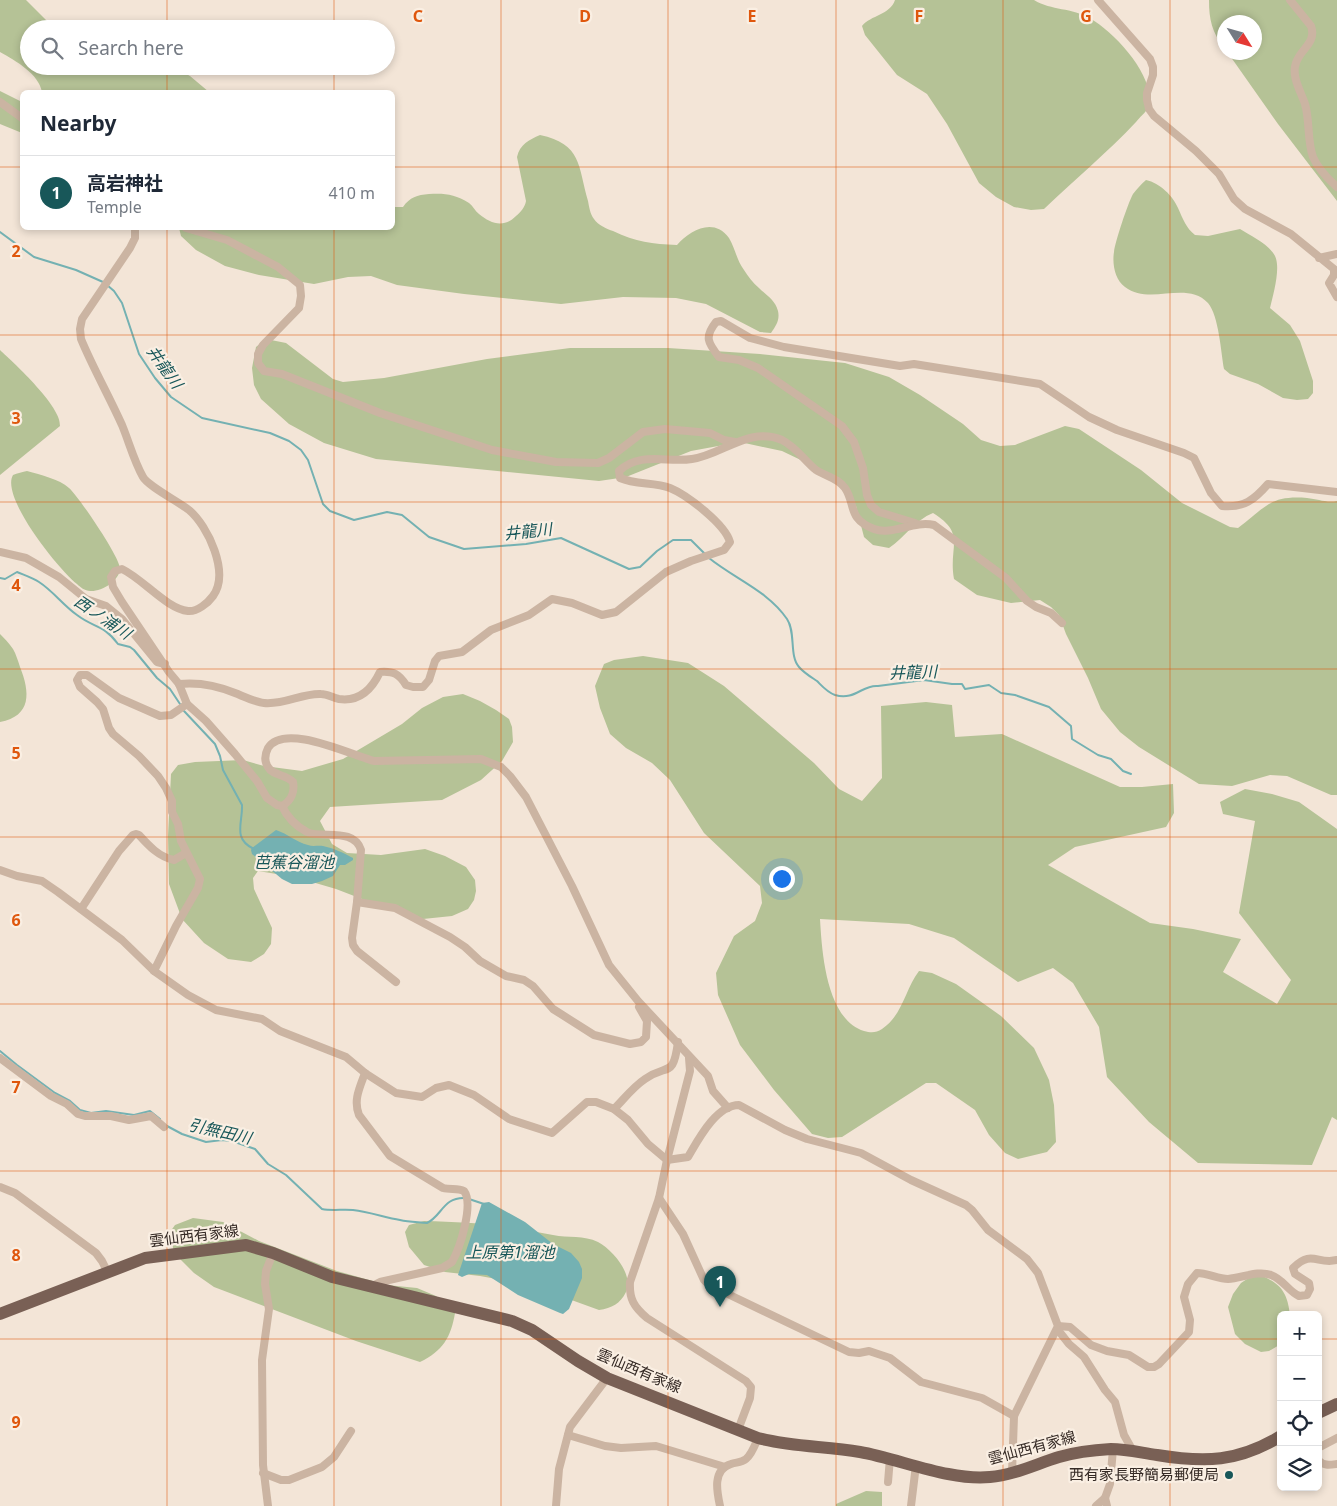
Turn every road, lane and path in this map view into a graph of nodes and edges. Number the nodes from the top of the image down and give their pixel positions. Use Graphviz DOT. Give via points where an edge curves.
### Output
graph roads {
  1 [pos="1098,0"];
  2 [pos="1290,0"];
  3 [pos="0,102"];
  4 [pos="20,117"];
  5 [pos="1337,187"];
  6 [pos="135,230"];
  7 [pos="193,230"];
  8 [pos="1337,254"];
  9 [pos="1319,258"];
  10 [pos="1337,297"];
  11 [pos="735,442"];
  12 [pos="1337,492"];
  13 [pos="917,524"];
  14 [pos="0,552"];
  15 [pos="1062,623"];
  16 [pos="165,664"];
  17 [pos="179,684"];
  18 [pos="186,704"];
  19 [pos="282,806"];
  20 [pos="186,853"];
  21 [pos="0,870"];
  22 [pos="357,902"];
  23 [pos="82,909"];
  24 [pos="154,971"];
  25 [pos="396,982"];
  26 [pos="638,1001"];
  27 [pos="678,1042"];
  28 [pos="689,1058"];
  29 [pos="0,1059"];
  30 [pos="365,1073"];
  31 [pos="728,1108"];
  32 [pos="614,1109"];
  33 [pos="164,1127"];
  34 [pos="667,1160"];
  35 [pos="0,1187"];
  36 [pos="658,1198"];
  37 [pos="273,1253"];
  38 [pos="1337,1260"];
  39 [pos="107,1272"];
  40 [pos="370,1287"];
  41 [pos="0,1314"];
  42 [pos="1058,1328"];
  43 [pos="607,1378"];
  44 [pos="1337,1404"];
  45 [pos="1322,1411"];
  46 [pos="1014,1416"];
  47 [pos="738,1430"];
  48 [pos="350,1431"];
  49 [pos="568,1435"];
  50 [pos="758,1438"];
  51 [pos="1277,1438"];
  52 [pos="1337,1438"];
  53 [pos="1322,1446"];
  54 [pos="1113,1449"];
  55 [pos="1133,1451"];
  56 [pos="890,1458"];
  57 [pos="1322,1464"];
  58 [pos="1337,1464"];
  59 [pos="916,1465"];
  60 [pos="725,1467"];
  61 [pos="1012,1472"];
  62 [pos="263,1473"];
  63 [pos="888,1482"];
  64 [pos="1106,1502"];
  65 [pos="268,1506"];
  66 [pos="556,1506"];
  67 [pos="720,1506"];
  68 [pos="911,1506"];
  69 [pos="1096,1506"];
  1 -- 9 [label="street" via="1150,59 1153,75 1147,100 1154,116 1219,174 1245,209 1291,234"];
  2 -- 5 [label="street" via="1312,30 1312,39 1296,63 1295,75 1305,105 1308,139 1322,173"];
  3 -- 4 [label="street"];
  6 -- 16 [label="street" via="130,248 82,320 80,329 81,339 144,479 186,508 201,523 216,555 220,573 214,596 190,612 176,608 122,569 111,576 122,602"];
  7 -- 11 [label="street" via="227,240 278,267 300,285 299,308 258,354 258,363 264,371 282,374 380,413 492,450 556,462 598,463 644,432 665,429 710,433"];
  8 -- 9 [label="street"];
  9 -- 10 [label="street" via="1334,268 1329,283"];
  11 -- 13 [label="street" via="769,436 787,444 816,469 842,484 856,517 876,530"];
  11 -- 17 [label="street" via="706,456 690,460 652,458 625,465 619,471 620,478 628,482 669,488 692,502 722,527 730,542 724,550 666,572 616,612 602,615 572,602 552,600 528,615 491,630 462,652 439,656 423,687 406,686 392,671 380,672 366,694 348,700 321,694 277,704 261,703 225,689 193,682"];
  12 -- 13 [label="street" via="1268,484 1247,504 1222,506 1211,493 1194,458 1089,417 1040,384 784,348 750,338 716,322 708,336 710,346 719,357 739,360 758,368 842,426 854,442 871,505 879,512"];
  13 -- 15 [label="street" via="934,525 1006,578 1027,601 1051,612"];
  14 -- 16 [label="street" via="26,558 59,577 86,599 106,606 122,619 157,662"];
  16 -- 17 [label="street"];
  17 -- 18 [label="street"];
  18 -- 19 [label="street" via="241,760 258,781 266,798"];
  18 -- 20 [label="street" via="172,715 160,716 119,698 87,676 80,676 77,680 102,709 113,734 139,756 166,788"];
  19 -- 22 [label="street" via="287,817 308,833 340,835 356,841 361,850"];
  19 -- 26 [label="street" via="290,800 293,782 271,770 266,762 267,750 278,740 289,738 340,748 374,760 481,759 501,767 526,797 609,965"];
  20 -- 23 [label="street" via="174,860 167,858 139,835 133,835 118,851"];
  20 -- 24 [label="street" via="200,884"];
  21 -- 23 [label="street" via="42,881"];
  22 -- 25 [label="street" via="353,945"];
  22 -- 26 [label="street" via="395,908 450,937 480,961 533,986 553,1009 594,1035 630,1044 641,1042 646,1037 647,1021"];
  23 -- 24 [label="street" via="122,940"];
  24 -- 30 [label="street" via="216,1010 262,1019 280,1031 346,1057"];
  26 -- 27 [label="street"];
  27 -- 28 [label="street"];
  27 -- 32 [label="street" via="672,1066 646,1078"];
  28 -- 31 [label="street" via="708,1076 713,1091"];
  28 -- 34 [label="street" via="690,1071"];
  29 -- 33 [label="street" via="78,1114 128,1120 151,1116"];
  30 -- 32 [label="street" via="396,1093 414,1097 422,1098 436,1088 449,1085 474,1095 509,1119 552,1133 587,1102"];
  30 -- 40 [label="street" via="356,1108 390,1156 443,1188 461,1190 467,1198 466,1220 452,1262 442,1268"];
  31 -- 34 [label="street" via="703,1130 688,1157"];
  31 -- 42 [label="street" via="739,1105 807,1139 861,1153 966,1205 988,1230 1027,1260 1038,1273"];
  32 -- 34 [label="street"];
  34 -- 36 [label="street"];
  35 -- 39 [label="street" via="15,1193 96,1253"];
  36 -- 46 [label="street" via="683,1234 709,1286 849,1352 869,1351 890,1358 921,1382 982,1398"];
  36 -- 47 [label="street" via="629,1293 636,1309 647,1318 746,1381 751,1388 750,1398"];
  37 -- 39 [label="main road, 雲仙西有家線" via="246,1245 228,1246 145,1258"];
  37 -- 40 [label="main road, 雲仙西有家線" via="332,1277"];
  37 -- 62 [label="street" via="265,1284 269,1309 262,1360"];
  38 -- 42 [label="street" via="1309,1258 1292,1268 1295,1274 1309,1283 1307,1295 1299,1296 1270,1274 1226,1279 1198,1273 1188,1284 1184,1297 1190,1320 1189,1332 1160,1364 1154,1366 1148,1367 1129,1355 1091,1345 1070,1327"];
  39 -- 41 [label="main road, 雲仙西有家線"];
  40 -- 43 [label="main road, 雲仙西有家線" via="522,1325"];
  42 -- 46 [label="street"];
  42 -- 55 [label="street" via="1084,1357 1115,1402 1124,1435"];
  43 -- 47 [label="main road, 雲仙西有家線"];
  43 -- 49 [label="street" via="570,1427"];
  44 -- 45 [label="main road"];
  46 -- 61 [label="street"];
  47 -- 50 [label="main road, 雲仙西有家線"];
  48 -- 62 [label="street" via="334,1457 322,1467 289,1480"];
  49 -- 60 [label="street" via="621,1448 656,1446"];
  49 -- 66 [label="street" via="559,1469"];
  50 -- 56 [label="main road, 雲仙西有家線"];
  50 -- 60 [label="street" via="745,1460"];
  51 -- 55 [label="main road, 雲仙西有家線" via="1256,1449 1221,1459 1186,1459"];
  52 -- 53 [label="street"];
  54 -- 55 [label="main road, 雲仙西有家線"];
  54 -- 61 [label="main road, 雲仙西有家線" via="1061,1456"];
  54 -- 64 [label="street"];
  56 -- 59 [label="main road, 雲仙西有家線"];
  56 -- 63 [label="street"];
  57 -- 58 [label="street"];
  59 -- 61 [label="main road, 雲仙西有家線" via="976,1478"];
  59 -- 68 [label="street"];
  60 -- 67 [label="street" via="716,1481"];
  62 -- 65 [label="street"];
  64 -- 69 [label="street"];
}
